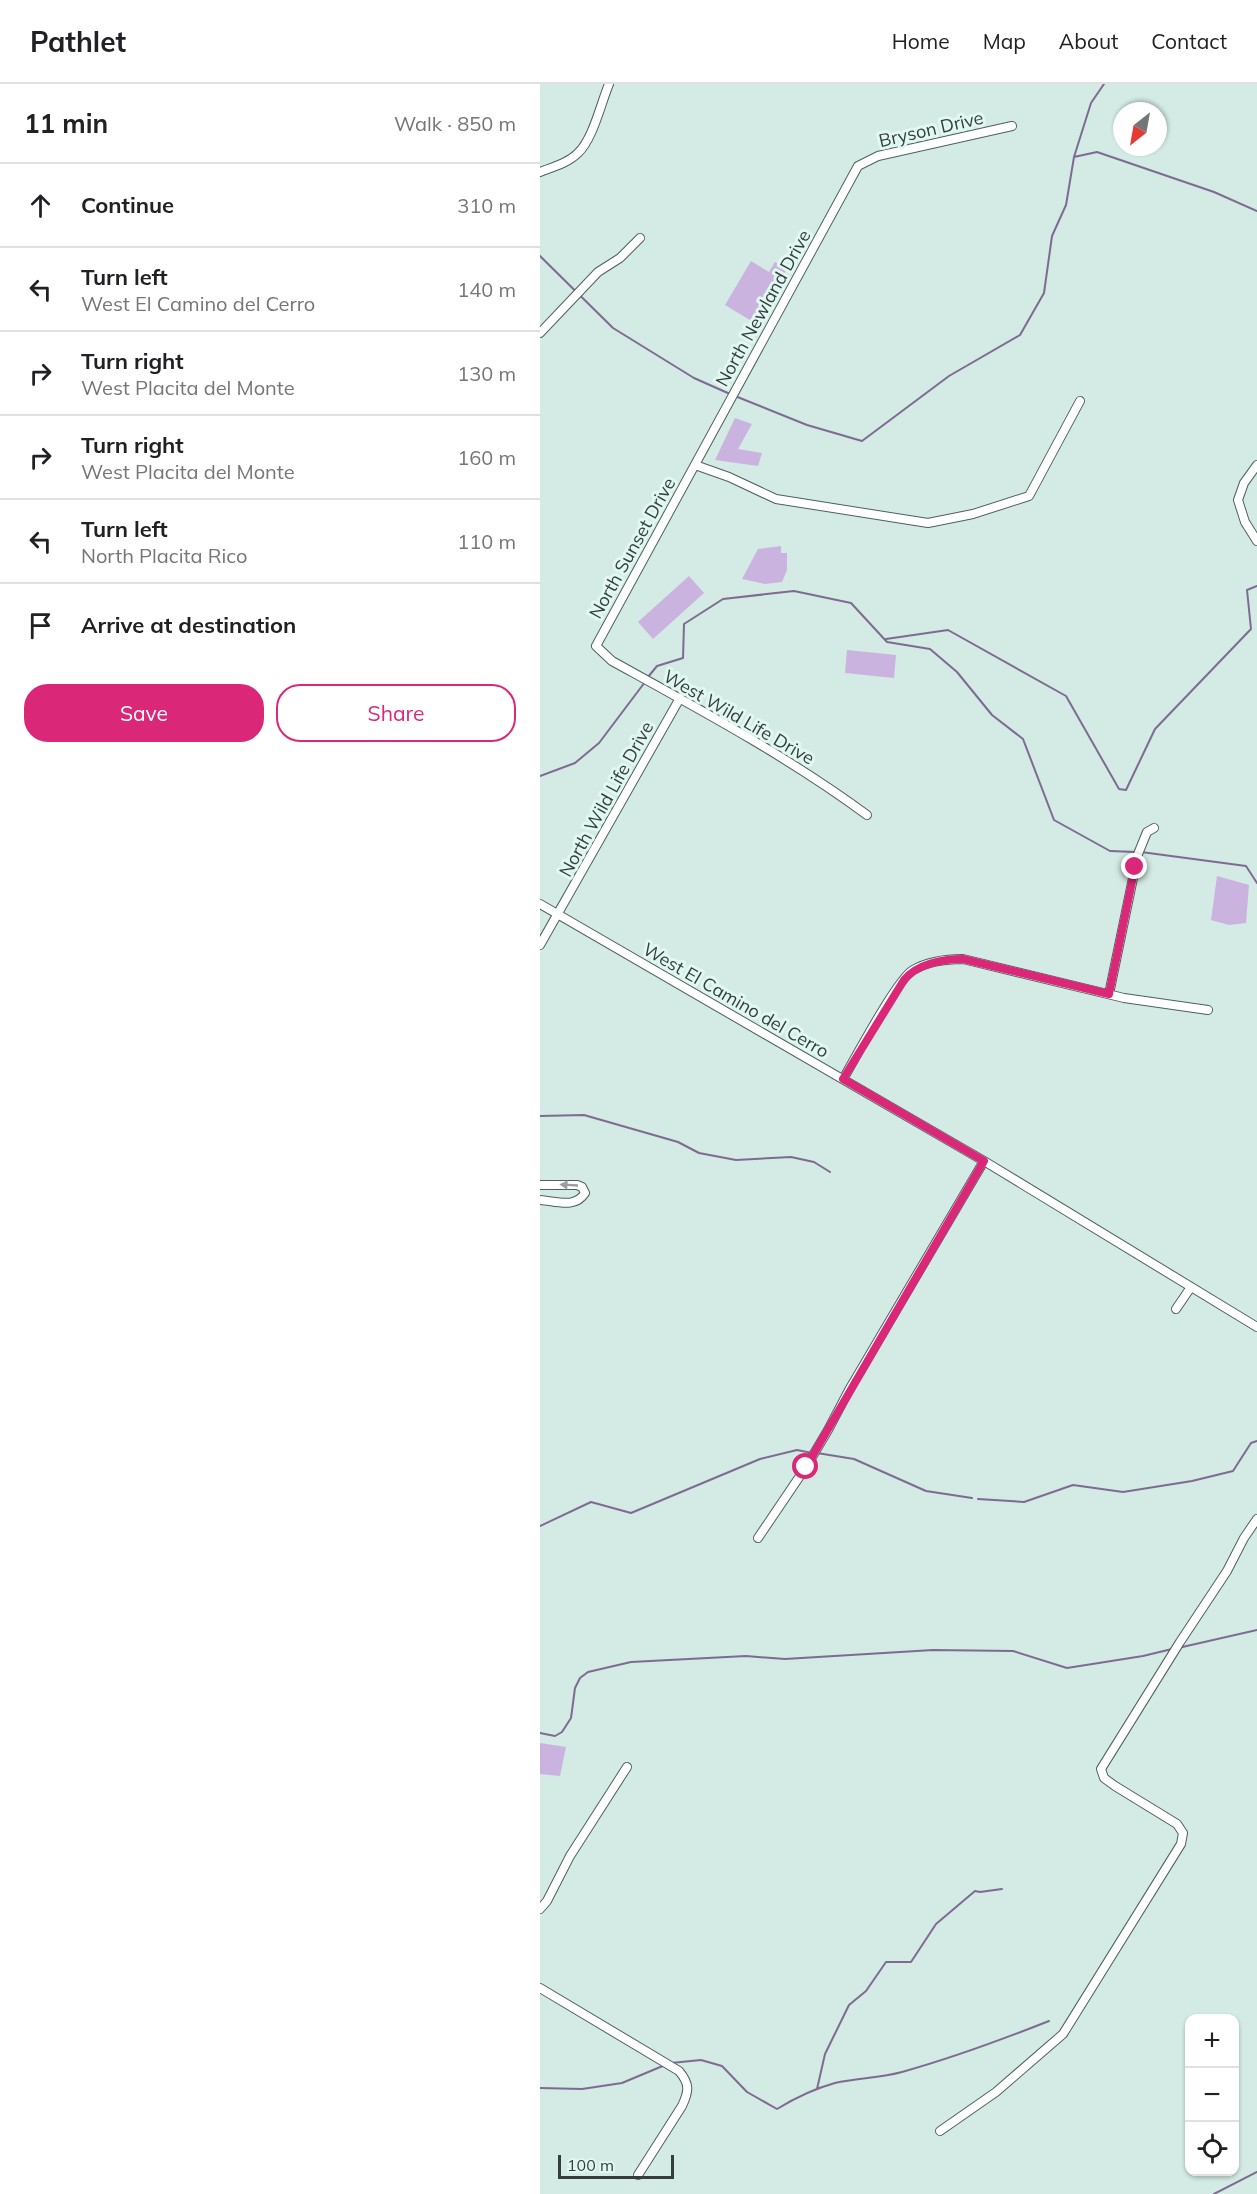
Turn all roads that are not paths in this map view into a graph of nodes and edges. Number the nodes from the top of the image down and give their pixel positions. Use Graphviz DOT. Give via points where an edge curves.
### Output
graph roads {
  1 [pos="609,84"];
  2 [pos="1012,126"];
  3 [pos="858,166"];
  4 [pos="540,172"];
  5 [pos="640,238"];
  6 [pos="540,333"];
  7 [pos="1080,400"];
  8 [pos="695,465"];
  9 [pos="1257,465"];
  10 [pos="1257,541"];
  11 [pos="596,646"];
  12 [pos="680,698"];
  13 [pos="867,815"];
  14 [pos="1154,828"];
  15 [pos="540,904"];
  16 [pos="558,914"];
  17 [pos="540,945"];
  18 [pos="1109,994"];
  19 [pos="1208,1010"];
  20 [pos="843,1079"];
  21 [pos="984,1161"];
  22 [pos="540,1185"];
  23 [pos="540,1200"];
  24 [pos="1191,1287"];
  25 [pos="1176,1309"];
  26 [pos="1257,1327"];
  27 [pos="1257,1519"];
  28 [pos="758,1538"];
  29 [pos="627,1767"];
  30 [pos="540,1908"];
  31 [pos="540,1988"];
  32 [pos="940,2131"];
  33 [pos="638,2175"];
  1 -- 4 [label="street" via="579,152"];
  2 -- 3 [label="street, Bryson Drive" via="878,156"];
  3 -- 8 [label="street, North Newland Drive"];
  5 -- 6 [label="street" via="598,272"];
  7 -- 8 [label="street" via="1029,496 928,523 776,499"];
  8 -- 11 [label="street, North Sunset Drive"];
  9 -- 10 [label="street" via="1238,500"];
  11 -- 12 [label="street, West Wild Life Drive" via="612,661"];
  12 -- 13 [label="street, West Wild Life Drive" via="781,757"];
  12 -- 16 [label="street, North Wild Life Drive"];
  14 -- 18 [label="street" via="1147,832 1138,854"];
  15 -- 16 [label="street, West El Camino del Cerro"];
  16 -- 17 [label="street, North Wild Life Drive"];
  16 -- 20 [label="street, West El Camino del Cerro"];
  18 -- 19 [label="street"];
  18 -- 20 [label="street" via="963,959 931,963 912,970 904,980"];
  20 -- 21 [label="street, West El Camino del Cerro"];
  21 -- 24 [label="street, West El Camino del Cerro"];
  21 -- 28 [label="street" via="817,1449"];
  23 -- 22 [label="street, one-way" via="574,1203 585,1193 577,1185"];
  24 -- 25 [label="street"];
  24 -- 26 [label="street, West El Camino del Cerro"];
  27 -- 32 [label="street" via="1101,1769 1104,1778 1115,1786 1177,1824 1183,1833 1181,1844 1063,2034 996,2092"];
  29 -- 30 [label="street"];
  31 -- 33 [label="street" via="679,2071 686,2079 688,2094"];
}
